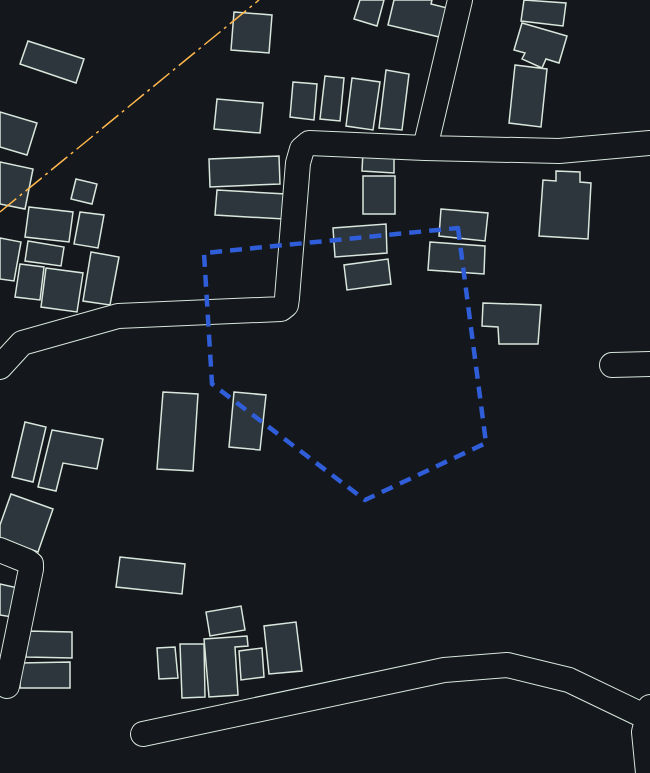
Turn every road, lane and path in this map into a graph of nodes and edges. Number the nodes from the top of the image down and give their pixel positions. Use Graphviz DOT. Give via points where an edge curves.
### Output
graph roads {
  1 [pos="460,0"];
  2 [pos="650,142"];
  3 [pos="425,148"];
  4 [pos="650,363"];
  5 [pos="612,365"];
  6 [pos="0,367"];
  7 [pos="0,550"];
  8 [pos="7,686"];
  9 [pos="648,712"];
  10 [pos="143,734"];
  11 [pos="648,773"];
  1 -- 3 [label="street"];
  2 -- 3 [label="street" via="559,151"];
  3 -- 6 [label="street" via="309,143 302,148 297,163 287,298 281,309 118,316 22,343"];
  4 -- 5 [label="street"];
  7 -- 8 [label="street" via="31,564"];
  9 -- 10 [label="street" via="569,680 507,665 444,670"];
  9 -- 11 [label="street" via="644,732"];
}
